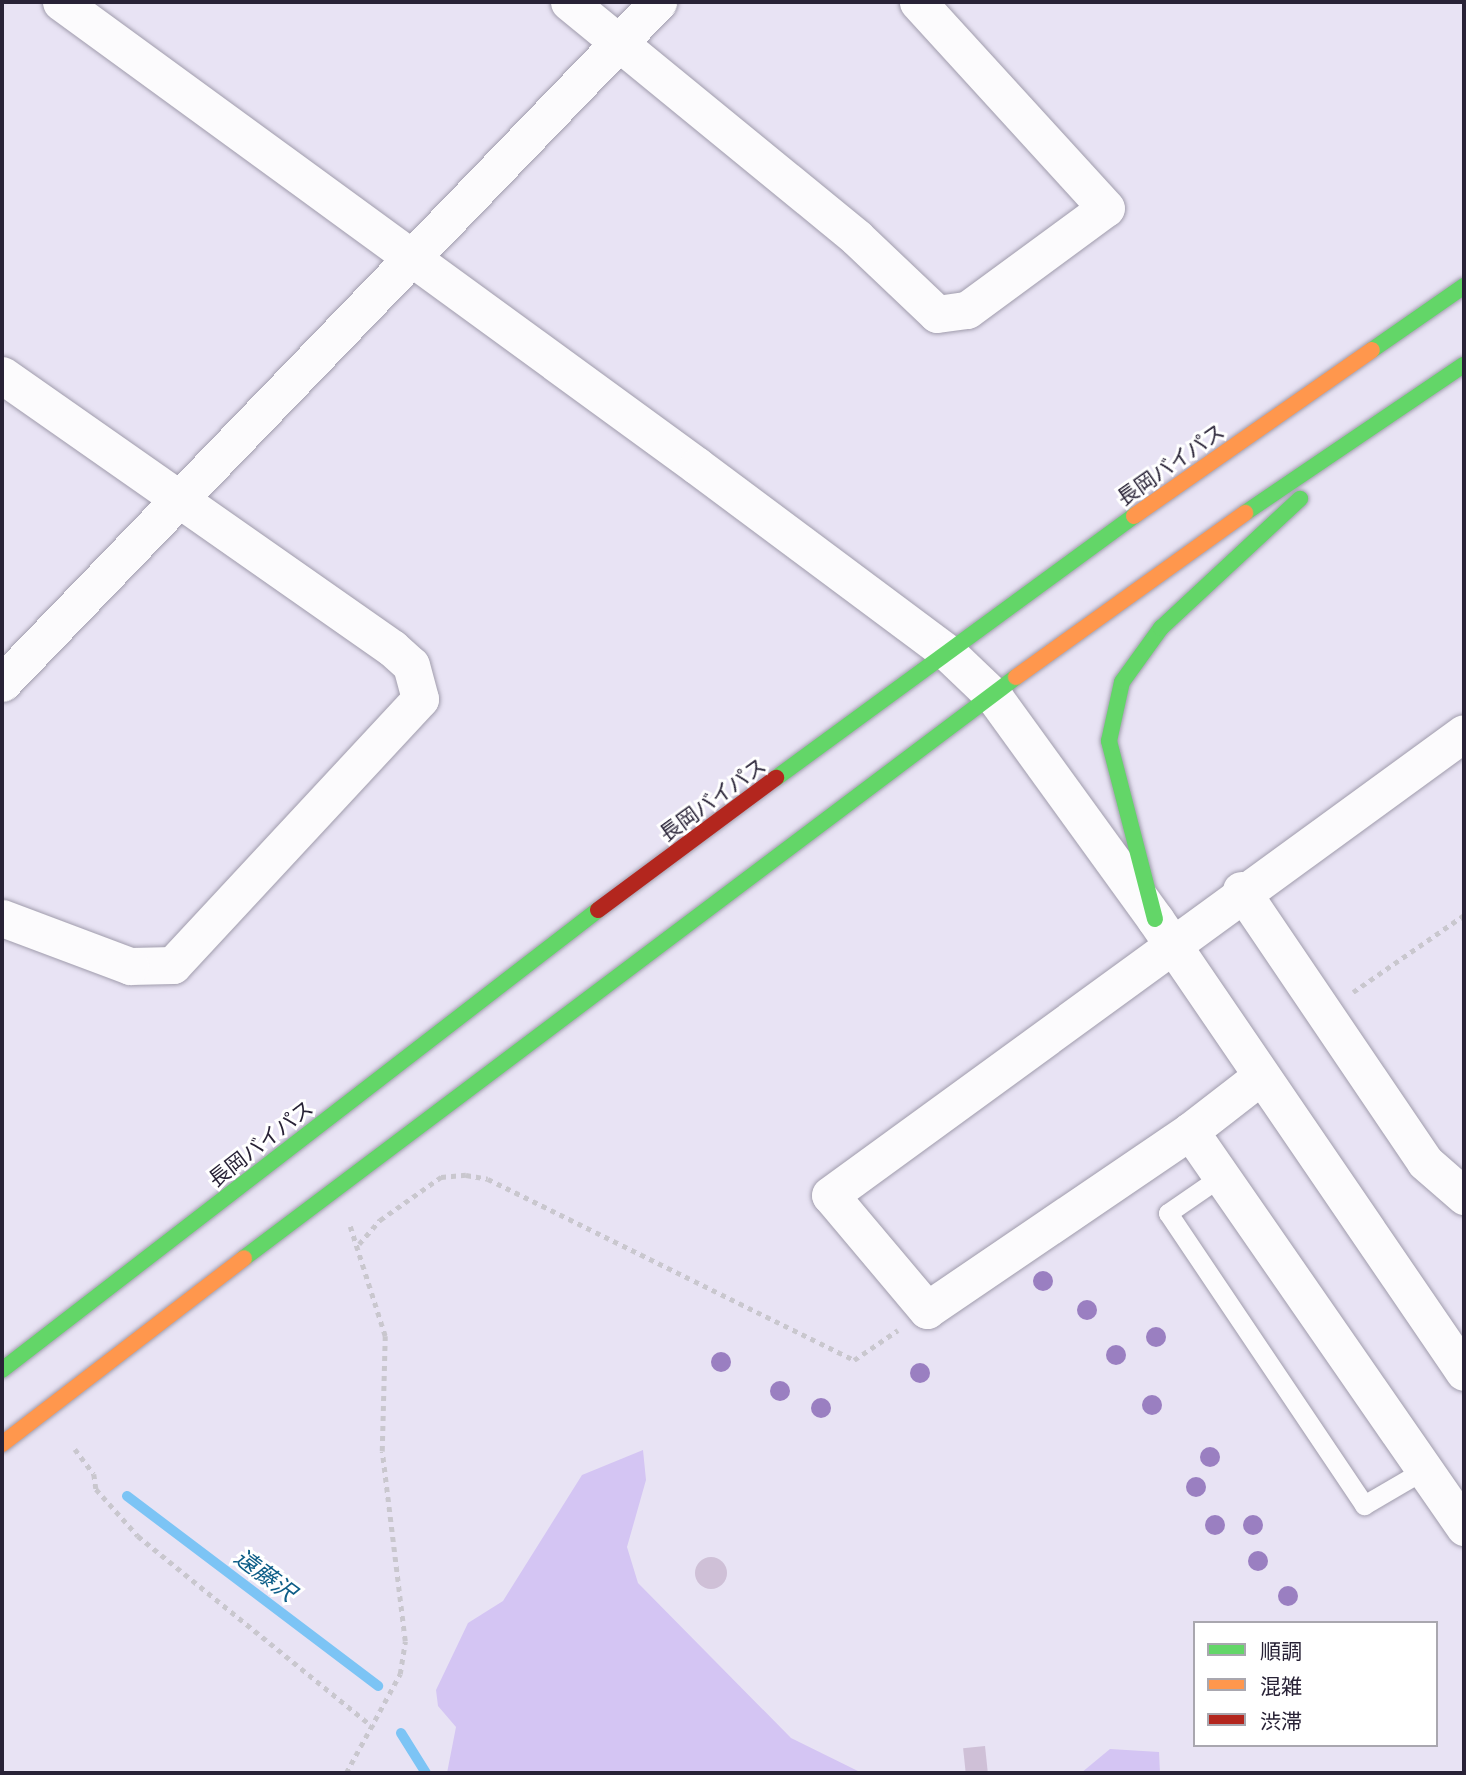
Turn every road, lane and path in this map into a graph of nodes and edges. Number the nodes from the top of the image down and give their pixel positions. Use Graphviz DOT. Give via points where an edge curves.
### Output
graph roads {
  1 [pos="61,2"];
  2 [pos="569,2"];
  3 [pos="658,2"];
  4 [pos="918,2"];
  5 [pos="615,43"];
  6 [pos="409,257"];
  7 [pos="1464,286"];
  8 [pos="1464,365"];
  9 [pos="2,376"];
  10 [pos="1394,412"];
  11 [pos="178,500"];
  12 [pos="949,654"];
  13 [pos="2,683"];
  14 [pos="995,698"];
  15 [pos="1464,733"];
  16 [pos="1241,890"];
  17 [pos="1464,915"];
  18 [pos="2,918"];
  19 [pos="1163,931"];
  20 [pos="1324,1012"];
  21 [pos="1261,1076"];
  22 [pos="1190,1131"];
  23 [pos="1223,1175"];
  24 [pos="1464,1196"];
  25 [pos="927,1310"];
  26 [pos="2,1370"];
  27 [pos="1464,1372"];
  28 [pos="2,1444"];
  29 [pos="75,1449"];
  30 [pos="1424,1470"];
  31 [pos="1464,1527"];
  32 [pos="373,1728"];
  33 [pos="346,1773"];
  1 -- 6 [label="street"];
  2 -- 5 [label="street"];
  3 -- 5 [label="street"];
  4 -- 5 [label="street" via="1106,208 967,310 937,314 857,238"];
  5 -- 6 [label="street"];
  6 -- 11 [label="street"];
  6 -- 12 [label="street"];
  7 -- 12 [label="highway, 長岡バイパス" via="1064,565"];
  8 -- 10 [label="highway"];
  9 -- 11 [label="street"];
  10 -- 14 [label="highway" via="1162,569"];
  10 -- 19 [label="highway" via="1161,628 1122,682 1109,741"];
  11 -- 13 [label="street"];
  11 -- 18 [label="street" via="392,649 411,665 420,699 173,965 130,966"];
  12 -- 14 [label="street"];
  12 -- 26 [label="highway, 長岡バイパス" via="596,911"];
  14 -- 19 [label="street"];
  14 -- 28 [label="highway" via="650,948"];
  15 -- 16 [label="street"];
  16 -- 19 [label="street"];
  16 -- 20 [label="street"];
  17 -- 20 [label="path"];
  19 -- 21 [label="street"];
  19 -- 25 [label="street" via="830,1195"];
  20 -- 24 [label="street" via="1425,1162"];
  21 -- 22 [label="street"];
  21 -- 27 [label="street"];
  22 -- 23 [label="street"];
  22 -- 25 [label="street"];
  23 -- 30 [label="street"];
  23 -- 30 [label="lane" via="1168,1213 1364,1505"];
  25 -- 32 [label="path" via="854,1360 488,1179 441,1177 380,1220 359,1244 385,1336 382,1451 405,1641 400,1674"];
  29 -- 32 [label="path" via="96,1489 138,1536"];
  30 -- 31 [label="street"];
  32 -- 33 [label="path"];
}
